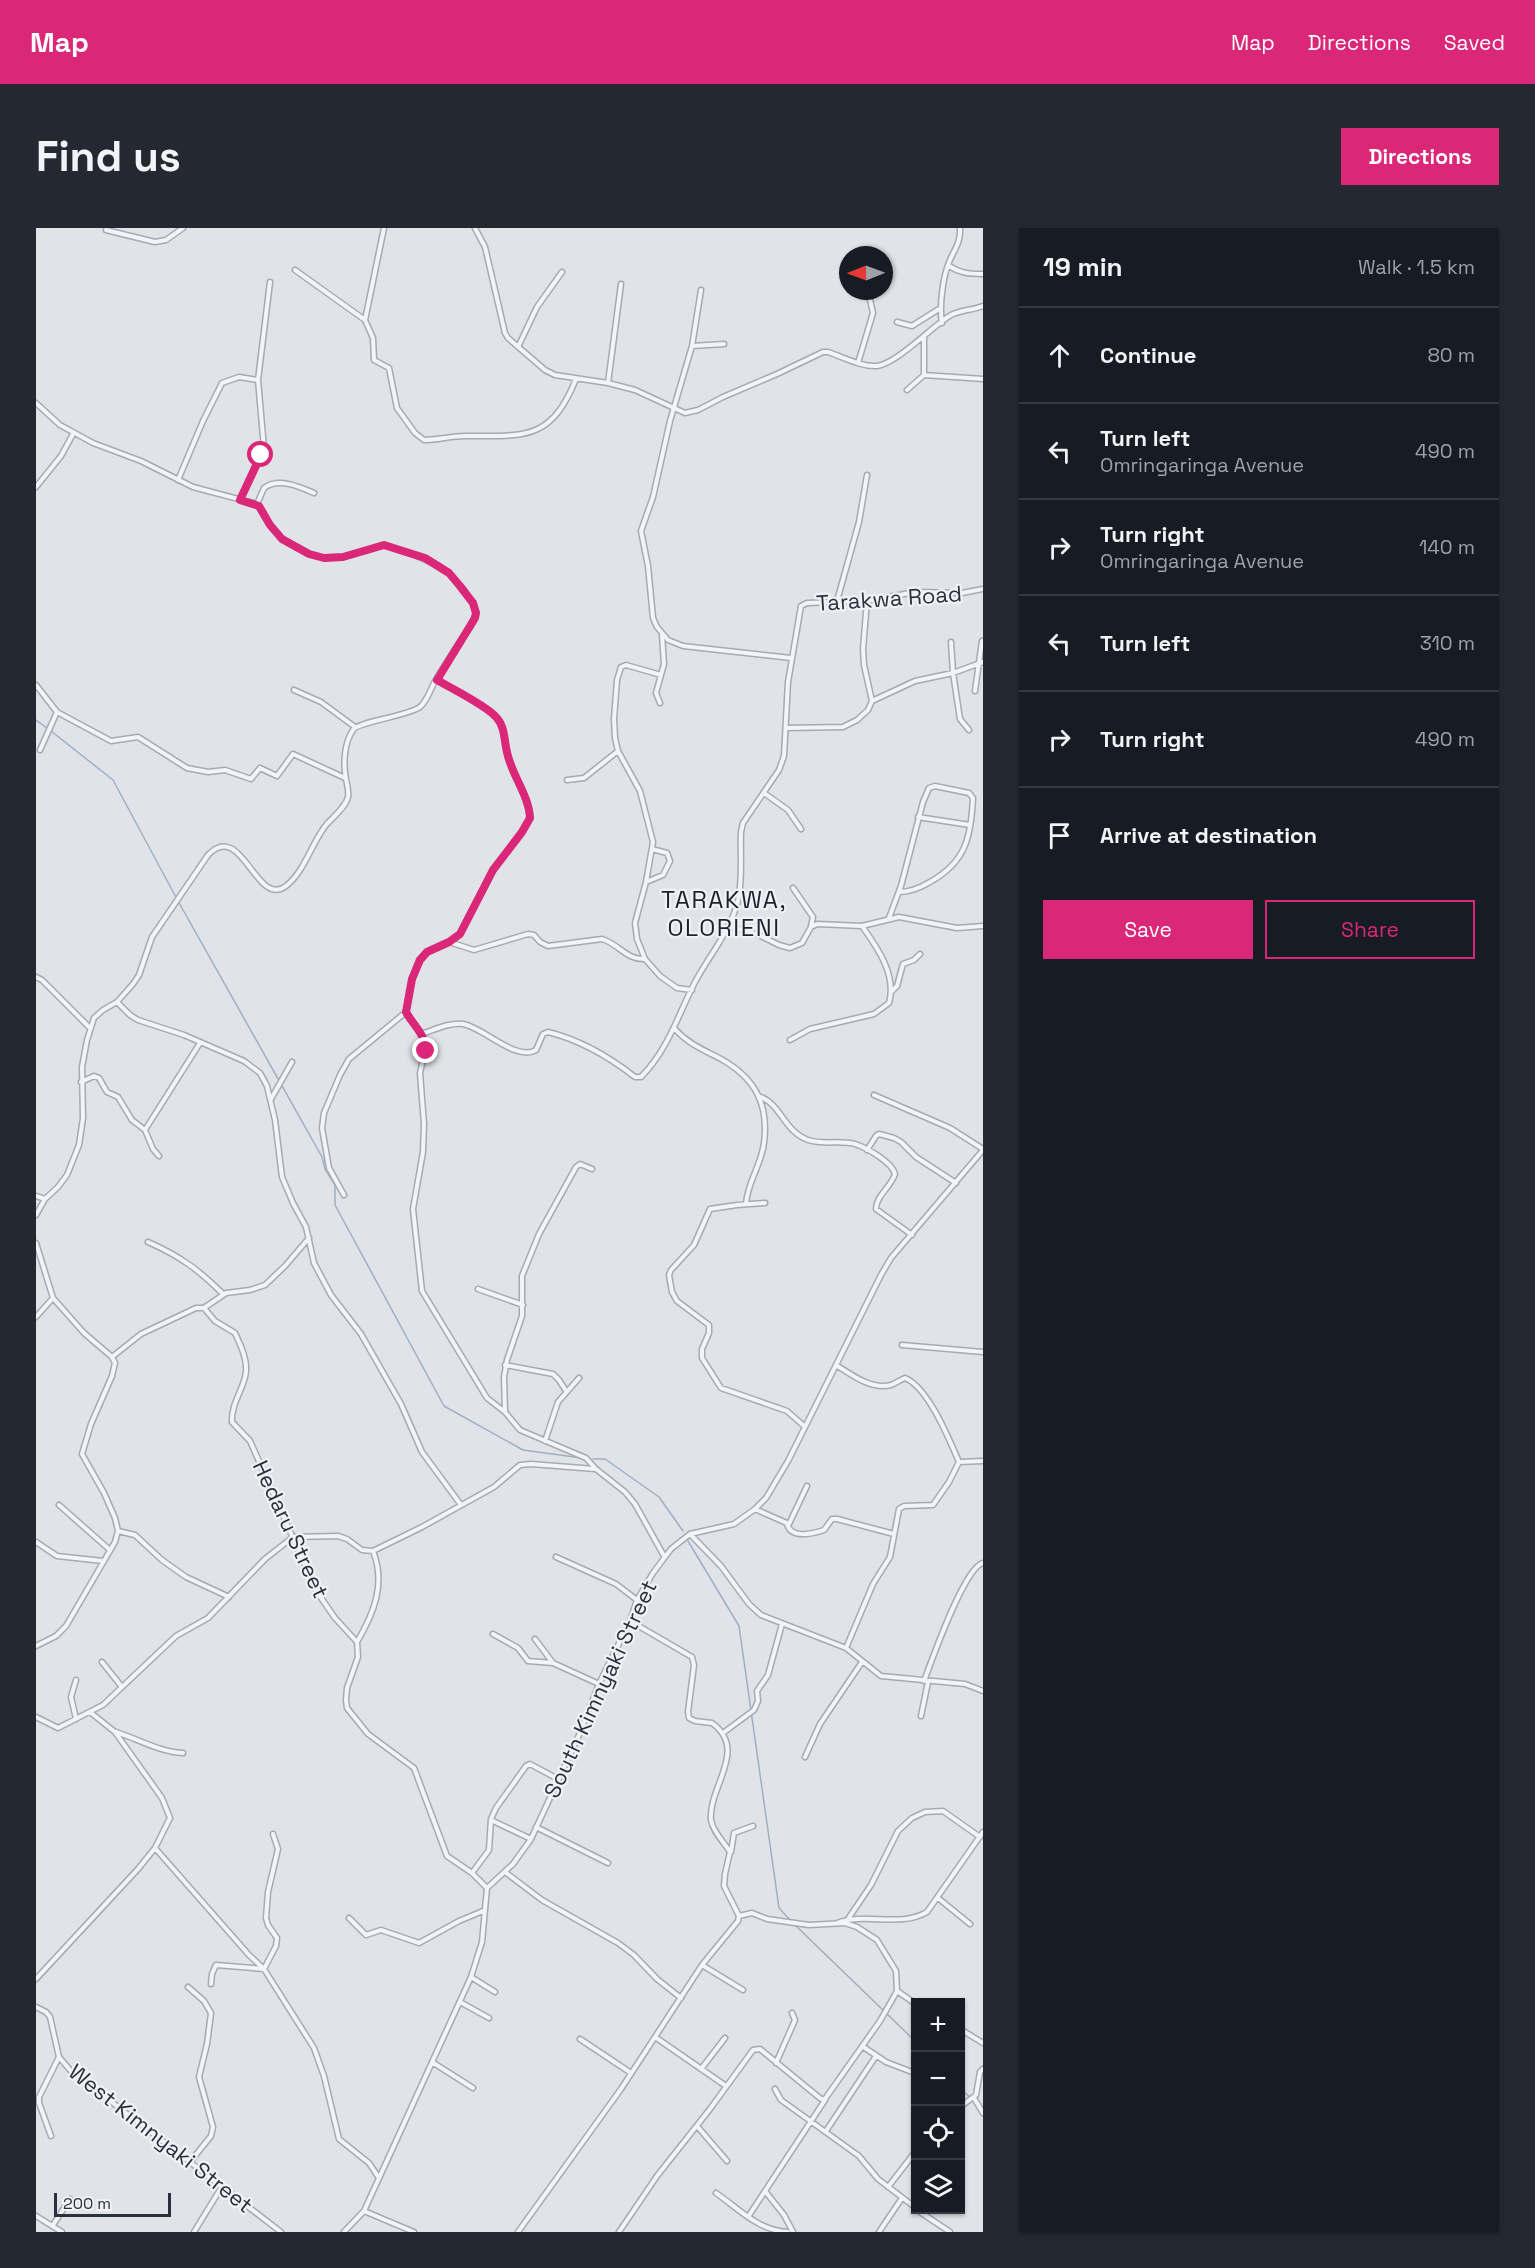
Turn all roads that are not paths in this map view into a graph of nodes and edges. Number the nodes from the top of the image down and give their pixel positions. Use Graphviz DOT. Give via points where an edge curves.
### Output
graph roads {
  1 [pos="183,228"];
  2 [pos="384,228"];
  3 [pos="475,228"];
  4 [pos="960,228"];
  5 [pos="106,230"];
  6 [pos="948,265"];
  7 [pos="295,270"];
  8 [pos="562,272"];
  9 [pos="983,274"];
  10 [pos="270,282"];
  11 [pos="621,284"];
  12 [pos="701,290"];
  13 [pos="870,300"];
  14 [pos="983,306"];
  15 [pos="940,308"];
  16 [pos="365,320"];
  17 [pos="897,322"];
  18 [pos="942,322"];
  19 [pos="924,337"];
  20 [pos="724,344"];
  21 [pos="692,346"];
  22 [pos="518,347"];
  23 [pos="858,363"];
  24 [pos="924,375"];
  25 [pos="576,379"];
  26 [pos="983,379"];
  27 [pos="258,380"];
  28 [pos="608,383"];
  29 [pos="907,390"];
  30 [pos="36,403"];
  31 [pos="674,409"];
  32 [pos="73,434"];
  33 [pos="867,475"];
  34 [pos="178,480"];
  35 [pos="36,487"];
  36 [pos="314,493"];
  37 [pos="240,500"];
  38 [pos="257,504"];
  39 [pos="983,589"];
  40 [pos="867,600"];
  41 [pos="837,601"];
  42 [pos="662,634"];
  43 [pos="982,641"];
  44 [pos="951,642"];
  45 [pos="791,658"];
  46 [pos="981,662"];
  47 [pos="953,673"];
  48 [pos="661,675"];
  49 [pos="437,680"];
  50 [pos="36,685"];
  51 [pos="294,690"];
  52 [pos="975,691"];
  53 [pos="872,701"];
  54 [pos="660,703"];
  55 [pos="57,712"];
  56 [pos="355,727"];
  57 [pos="786,728"];
  58 [pos="969,730"];
  59 [pos="40,750"];
  60 [pos="618,751"];
  61 [pos="346,778"];
  62 [pos="567,780"];
  63 [pos="764,793"];
  64 [pos="918,817"];
  65 [pos="970,825"];
  66 [pos="801,829"];
  67 [pos="652,849"];
  68 [pos="646,882"];
  69 [pos="793,888"];
  70 [pos="899,892"];
  71 [pos="889,918"];
  72 [pos="861,926"];
  73 [pos="983,926"];
  74 [pos="729,927"];
  75 [pos="811,927"];
  76 [pos="449,942"];
  77 [pos="920,954"];
  78 [pos="645,959"];
  79 [pos="36,977"];
  80 [pos="692,990"];
  81 [pos="891,992"];
  82 [pos="117,1002"];
  83 [pos="406,1012"];
  84 [pos="90,1029"];
  85 [pos="675,1029"];
  86 [pos="421,1034"];
  87 [pos="790,1040"];
  88 [pos="200,1042"];
  89 [pos="292,1062"];
  90 [pos="81,1082"];
  91 [pos="874,1095"];
  92 [pos="760,1097"];
  93 [pos="271,1100"];
  94 [pos="145,1130"];
  95 [pos="983,1149"];
  96 [pos="867,1150"];
  97 [pos="159,1156"];
  98 [pos="592,1169"];
  99 [pos="956,1183"];
  100 [pos="344,1195"];
  101 [pos="36,1196"];
  102 [pos="45,1199"];
  103 [pos="765,1203"];
  104 [pos="746,1204"];
  105 [pos="36,1215"];
  106 [pos="912,1235"];
  107 [pos="309,1238"];
  108 [pos="148,1242"];
  109 [pos="36,1243"];
  110 [pos="477,1289"];
  111 [pos="223,1294"];
  112 [pos="53,1298"];
  113 [pos="523,1305"];
  114 [pos="204,1308"];
  115 [pos="36,1317"];
  116 [pos="903,1345"];
  117 [pos="983,1352"];
  118 [pos="112,1357"];
  119 [pos="506,1365"];
  120 [pos="836,1365"];
  121 [pos="579,1378"];
  122 [pos="566,1391"];
  123 [pos="506,1412"];
  124 [pos="804,1426"];
  125 [pos="545,1441"];
  126 [pos="983,1461"];
  127 [pos="959,1462"];
  128 [pos="596,1469"];
  129 [pos="807,1486"];
  130 [pos="59,1505"];
  131 [pos="460,1505"];
  132 [pos="755,1509"];
  133 [pos="787,1524"];
  134 [pos="118,1531"];
  135 [pos="690,1534"];
  136 [pos="894,1534"];
  137 [pos="293,1537"];
  138 [pos="36,1542"];
  139 [pos="110,1550"];
  140 [pos="373,1551"];
  141 [pos="556,1557"];
  142 [pos="664,1557"];
  143 [pos="103,1561"];
  144 [pos="983,1563"];
  145 [pos="229,1597"];
  146 [pos="638,1600"];
  147 [pos="630,1622"];
  148 [pos="782,1624"];
  149 [pos="493,1634"];
  150 [pos="535,1639"];
  151 [pos="357,1642"];
  152 [pos="36,1646"];
  153 [pos="846,1648"];
  154 [pos="102,1662"];
  155 [pos="862,1662"];
  156 [pos="554,1663"];
  157 [pos="76,1680"];
  158 [pos="926,1681"];
  159 [pos="599,1684"];
  160 [pos="122,1688"];
  161 [pos="983,1691"];
  162 [pos="90,1712"];
  163 [pos="921,1716"];
  164 [pos="36,1717"];
  165 [pos="76,1719"];
  166 [pos="115,1732"];
  167 [pos="723,1733"];
  168 [pos="183,1753"];
  169 [pos="805,1757"];
  170 [pos="558,1779"];
  171 [pos="491,1819"];
  172 [pos="753,1826"];
  173 [pos="536,1827"];
  174 [pos="983,1832"];
  175 [pos="273,1834"];
  176 [pos="980,1836"];
  177 [pos="531,1839"];
  178 [pos="155,1848"];
  179 [pos="730,1852"];
  180 [pos="608,1863"];
  181 [pos="505,1872"];
  182 [pos="472,1873"];
  183 [pos="487,1888"];
  184 [pos="938,1898"];
  185 [pos="483,1911"];
  186 [pos="739,1916"];
  187 [pos="349,1918"];
  188 [pos="848,1919"];
  189 [pos="833,1924"];
  190 [pos="970,1924"];
  191 [pos="702,1965"];
  192 [pos="264,1968"];
  193 [pos="471,1977"];
  194 [pos="36,1979"];
  195 [pos="211,1984"];
  196 [pos="188,1987"];
  197 [pos="743,1990"];
  198 [pos="897,1991"];
  199 [pos="495,1992"];
  200 [pos="681,1998"];
  201 [pos="911,2001"];
  202 [pos="460,2002"];
  203 [pos="36,2007"];
  204 [pos="792,2013"];
  205 [pos="489,2018"];
  206 [pos="965,2032"];
  207 [pos="655,2037"];
  208 [pos="725,2038"];
  209 [pos="580,2039"];
  210 [pos="983,2043"];
  211 [pos="862,2046"];
  212 [pos="59,2056"];
  213 [pos="876,2056"];
  214 [pos="432,2062"];
  215 [pos="776,2063"];
  216 [pos="701,2069"];
  217 [pos="983,2069"];
  218 [pos="911,2072"];
  219 [pos="632,2073"];
  220 [pos="726,2086"];
  221 [pos="473,2088"];
  222 [pos="775,2089"];
  223 [pos="974,2098"];
  224 [pos="825,2100"];
  225 [pos="962,2106"];
  226 [pos="983,2112"];
  227 [pos="811,2121"];
  228 [pos="697,2126"];
  229 [pos="826,2132"];
  230 [pos="51,2136"];
  231 [pos="911,2156"];
  232 [pos="727,2161"];
  233 [pos="190,2162"];
  234 [pos="379,2178"];
  235 [pos="888,2187"];
  236 [pos="221,2188"];
  237 [pos="765,2192"];
  238 [pos="716,2193"];
  239 [pos="903,2198"];
  240 [pos="70,2199"];
  241 [pos="911,2205"];
  242 [pos="364,2211"];
  243 [pos="923,2214"];
  244 [pos="36,2216"];
  245 [pos="748,2217"];
  246 [pos="53,2224"];
  247 [pos="62,2232"];
  248 [pos="194,2232"];
  249 [pos="281,2232"];
  250 [pos="344,2232"];
  251 [pos="414,2232"];
  252 [pos="518,2232"];
  253 [pos="619,2232"];
  254 [pos="788,2232"];
  255 [pos="793,2232"];
  256 [pos="879,2232"];
  257 [pos="950,2232"];
  1 -- 5 [label="street" via="166,240 155,242"];
  2 -- 16 [label="street"];
  3 -- 22 [label="street" via="484,247 505,333"];
  4 -- 6 [label="street" via="958,246"];
  6 -- 9 [label="street" via="957,272"];
  6 -- 15 [label="street"];
  7 -- 16 [label="street"];
  8 -- 22 [label="street" via="537,307"];
  10 -- 27 [label="street"];
  11 -- 28 [label="street"];
  12 -- 21 [label="street"];
  13 -- 23 [label="street" via="873,313"];
  14 -- 18 [label="street"];
  15 -- 17 [label="street" via="912,326"];
  15 -- 18 [label="street"];
  16 -- 25 [label="street" via="373,338 374,360 391,372 397,408 424,440 539,430 561,409"];
  18 -- 19 [label="street"];
  19 -- 23 [label="street" via="880,365"];
  19 -- 24 [label="street"];
  20 -- 21 [label="street"];
  21 -- 31 [label="street"];
  22 -- 25 [label="street" via="545,370"];
  23 -- 31 [label="street" via="823,352 698,411 684,413"];
  24 -- 26 [label="street"];
  24 -- 29 [label="street"];
  25 -- 28 [label="street"];
  27 -- 34 [label="street" via="234,377 222,383"];
  27 -- 37 [label="street" via="264,448"];
  28 -- 31 [label="street" via="635,390"];
  30 -- 32 [label="street"];
  31 -- 42 [label="street" via="641,531 653,618"];
  32 -- 34 [label="street"];
  32 -- 35 [label="street"];
  33 -- 41 [label="street" via="859,522"];
  34 -- 37 [label="street"];
  36 -- 38 [label="street" via="276,483 264,488"];
  37 -- 38 [label="street"];
  38 -- 49 [label="street" via="282,539 309,554 343,557 384,545 425,558 449,573 473,603 476,613"];
  39 -- 40 [label="street, Tarakwa Road" via="962,593 915,592"];
  40 -- 41 [label="street, Tarakwa Road"];
  40 -- 53 [label="street" via="863,659"];
  41 -- 45 [label="street, Tarakwa Road" via="801,606"];
  42 -- 45 [label="street" via="683,646"];
  42 -- 48 [label="street"];
  43 -- 46 [label="street"];
  44 -- 47 [label="street"];
  45 -- 57 [label="street, Tarakwa Road"];
  46 -- 47 [label="street"];
  46 -- 52 [label="street"];
  47 -- 53 [label="street" via="915,681"];
  47 -- 58 [label="street" via="960,719"];
  48 -- 54 [label="street" via="656,693"];
  48 -- 60 [label="street" via="626,665 620,669 614,719"];
  49 -- 56 [label="street" via="419,708"];
  49 -- 76 [label="street" via="499,720 508,759 530,818 493,870 465,927"];
  50 -- 55 [label="street"];
  51 -- 56 [label="street" via="321,702"];
  53 -- 57 [label="street" via="857,720 843,727"];
  55 -- 59 [label="street"];
  55 -- 61 [label="street" via="111,741 138,737 180,765 204,772 225,770 251,779 260,768 277,776 293,754"];
  56 -- 61 [label="street" via="346,750"];
  57 -- 63 [label="street, Tarakwa Road" via="784,756"];
  60 -- 62 [label="street" via="584,778"];
  60 -- 67 [label="street" via="641,796 653,837"];
  61 -- 82 [label="street" via="347,801 317,838 302,867 281,889 268,888 234,850 223,846 214,849 152,937 139,975"];
  63 -- 66 [label="street" via="788,810"];
  63 -- 74 [label="street, Tarakwa Road" via="741,828 739,892"];
  64 -- 65 [label="street"];
  64 -- 65 [label="street" via="926,793 934,786 972,795"];
  64 -- 70 [label="street"];
  65 -- 70 [label="street" via="964,850 952,867 919,888"];
  67 -- 68 [label="street"];
  67 -- 68 [label="street" via="667,853 670,861 663,875"];
  68 -- 78 [label="street" via="635,923"];
  69 -- 75 [label="street" via="812,914"];
  70 -- 71 [label="street"];
  71 -- 72 [label="street"];
  71 -- 73 [label="street" via="910,917 957,928"];
  72 -- 75 [label="street" via="823,923"];
  72 -- 81 [label="street" via="887,969"];
  74 -- 75 [label="street" via="790,948 802,943"];
  74 -- 80 [label="street, Tarakwa Road"];
  76 -- 78 [label="street" via="474,950 528,934 534,934 548,946 602,939 630,957"];
  76 -- 83 [label="street" via="427,952 420,960"];
  77 -- 81 [label="street" via="903,964 897,986"];
  78 -- 80 [label="street" via="666,982"];
  79 -- 84 [label="street"];
  80 -- 85 [label="street, Tarakwa Road"];
  81 -- 87 [label="street" via="887,1006 874,1014 810,1029"];
  82 -- 84 [label="street" via="98,1014"];
  82 -- 88 [label="street" via="138,1020"];
  83 -- 86 [label="street"];
  83 -- 100 [label="street" via="349,1059 324,1113 322,1128 329,1168"];
  84 -- 90 [label="street"];
  85 -- 86 [label="street, Tarakwa Road" via="654,1061 637,1078 581,1042 548,1032 530,1053 513,1049 466,1024"];
  85 -- 92 [label="street" via="692,1045 735,1068"];
  86 -- 123 [label="street" via="426,1046 420,1073 424,1143 413,1209 420,1285 482,1390"];
  88 -- 93 [label="street" via="251,1066 264,1079"];
  88 -- 94 [label="street"];
  89 -- 93 [label="street"];
  90 -- 94 [label="street" via="94,1076 99,1078 107,1092 118,1096 132,1120"];
  90 -- 102 [label="street" via="80,1145 62,1182"];
  91 -- 95 [label="street" via="950,1128"];
  92 -- 96 [label="street" via="771,1102 789,1129 800,1137 855,1144"];
  92 -- 104 [label="street" via="765,1116 764,1144"];
  93 -- 107 [label="street" via="282,1177"];
  94 -- 97 [label="street"];
  95 -- 99 [label="street, South Kimnyaki Street"];
  96 -- 99 [label="street" via="879,1134 894,1138"];
  96 -- 106 [label="street" via="895,1174 876,1209"];
  98 -- 113 [label="street" via="580,1164 576,1167 539,1234 522,1276"];
  99 -- 106 [label="street, South Kimnyaki Street"];
  101 -- 102 [label="street"];
  102 -- 105 [label="street"];
  103 -- 104 [label="street"];
  104 -- 124 [label="street" via="710,1209 694,1245 671,1270 669,1283 677,1301 709,1325 702,1358 722,1388 787,1411"];
  106 -- 120 [label="street, South Kimnyaki Street" via="881,1275"];
  107 -- 111 [label="street" via="265,1285"];
  107 -- 131 [label="street" via="314,1263 327,1288 354,1322 401,1404 422,1452"];
  108 -- 111 [label="street" via="195,1267"];
  109 -- 112 [label="street"];
  110 -- 113 [label="street"];
  111 -- 114 [label="street"];
  112 -- 115 [label="street"];
  112 -- 118 [label="street"];
  113 -- 119 [label="street"];
  114 -- 118 [label="street" via="160,1323"];
  114 -- 137 [label="street, Hedaru Street" via="215,1321 232,1330 238,1340 246,1372 232,1422 250,1441"];
  116 -- 117 [label="street"];
  118 -- 134 [label="street" via="115,1367 82,1454 109,1504"];
  119 -- 122 [label="street" via="553,1374"];
  119 -- 123 [label="street"];
  120 -- 124 [label="street, South Kimnyaki Street"];
  120 -- 127 [label="street" via="875,1385 891,1385 905,1378 915,1384"];
  121 -- 122 [label="street"];
  122 -- 125 [label="street" via="558,1402"];
  123 -- 125 [label="street" via="520,1430"];
  124 -- 132 [label="street, South Kimnyaki Street" via="781,1474"];
  125 -- 128 [label="street" via="586,1458"];
  126 -- 127 [label="street"];
  127 -- 136 [label="street" via="933,1505 901,1506"];
  128 -- 131 [label="street" via="520,1465 494,1487"];
  128 -- 142 [label="street" via="630,1498"];
  129 -- 133 [label="street"];
  130 -- 139 [label="street"];
  131 -- 140 [label="street"];
  132 -- 133 [label="street"];
  132 -- 135 [label="street, South Kimnyaki Street" via="734,1524"];
  133 -- 136 [label="street" via="794,1533 811,1533 824,1530 832,1519 837,1519"];
  134 -- 139 [label="street"];
  134 -- 145 [label="street" via="135,1535 186,1576"];
  135 -- 142 [label="street, South Kimnyaki Street"];
  135 -- 148 [label="street" via="721,1566 755,1611"];
  136 -- 153 [label="street" via="890,1557 873,1584"];
  137 -- 140 [label="street" via="338,1536 362,1550"];
  137 -- 145 [label="street" via="265,1558"];
  137 -- 151 [label="street, Hedaru Street" via="317,1592"];
  138 -- 143 [label="street" via="57,1556"];
  139 -- 143 [label="street"];
  140 -- 151 [label="street" via="380,1584"];
  141 -- 146 [label="street" via="616,1584"];
  142 -- 146 [label="street, South Kimnyaki Street"];
  143 -- 152 [label="street" via="66,1626"];
  144 -- 158 [label="street" via="973,1569 964,1584"];
  145 -- 160 [label="street" via="208,1618 176,1636"];
  146 -- 147 [label="street, South Kimnyaki Street"];
  147 -- 159 [label="street, South Kimnyaki Street"];
  147 -- 167 [label="street" via="692,1657 689,1718 712,1723"];
  148 -- 153 [label="street"];
  148 -- 167 [label="street" via="768,1675 757,1691 754,1710"];
  149 -- 156 [label="street" via="518,1648 528,1661"];
  150 -- 156 [label="street"];
  151 -- 182 [label="street" via="358,1657 347,1688 347,1708 368,1734 414,1768 447,1856"];
  153 -- 155 [label="street"];
  154 -- 160 [label="street"];
  155 -- 158 [label="street" via="881,1676"];
  155 -- 169 [label="street" via="820,1724"];
  156 -- 159 [label="street"];
  157 -- 165 [label="street" via="71,1697"];
  158 -- 161 [label="street" via="965,1684"];
  158 -- 163 [label="street"];
  159 -- 170 [label="street, South Kimnyaki Street"];
  160 -- 162 [label="street"];
  162 -- 165 [label="street"];
  162 -- 166 [label="street"];
  164 -- 165 [label="street" via="58,1728"];
  166 -- 168 [label="street" via="166,1752"];
  166 -- 178 [label="street" via="170,1814 170,1822"];
  167 -- 179 [label="street" via="727,1755 711,1817"];
  170 -- 171 [label="street" via="528,1764 508,1788"];
  170 -- 173 [label="street, South Kimnyaki Street"];
  171 -- 177 [label="street"];
  171 -- 182 [label="street" via="489,1850"];
  172 -- 179 [label="street" via="734,1833"];
  173 -- 177 [label="street, South Kimnyaki Street"];
  173 -- 180 [label="street"];
  174 -- 176 [label="street"];
  175 -- 192 [label="street" via="278,1849 266,1918 277,1942"];
  176 -- 184 [label="street"];
  176 -- 188 [label="street" via="943,1811 912,1818 898,1831 871,1885"];
  177 -- 181 [label="street, South Kimnyaki Street"];
  178 -- 192 [label="street"];
  178 -- 194 [label="street"];
  179 -- 186 [label="street" via="724,1886"];
  181 -- 183 [label="street, South Kimnyaki Street"];
  181 -- 200 [label="street" via="542,1900 618,1943"];
  182 -- 183 [label="street"];
  183 -- 185 [label="street"];
  184 -- 188 [label="street" via="927,1912 912,1918"];
  184 -- 190 [label="street"];
  185 -- 187 [label="street" via="419,1944 381,1930 366,1935"];
  185 -- 193 [label="street" via="482,1942"];
  186 -- 189 [label="street" via="752,1913 777,1921"];
  186 -- 191 [label="street"];
  188 -- 189 [label="street"];
  189 -- 198 [label="street" via="857,1927 877,1940 896,1971"];
  191 -- 197 [label="street"];
  191 -- 200 [label="street"];
  192 -- 195 [label="street" via="218,1965"];
  192 -- 234 [label="street" via="314,2048 339,2139 369,2163"];
  193 -- 199 [label="street"];
  193 -- 202 [label="street"];
  196 -- 233 [label="street" via="211,2013 199,2077 213,2127 211,2136"];
  198 -- 201 [label="street"];
  198 -- 211 [label="street"];
  200 -- 207 [label="street"];
  202 -- 205 [label="street"];
  202 -- 214 [label="street"];
  203 -- 212 [label="street, West Kimnyaki Street" via="50,2017"];
  204 -- 215 [label="street" via="795,2020"];
  206 -- 210 [label="street"];
  207 -- 216 [label="street"];
  207 -- 219 [label="street"];
  208 -- 216 [label="street"];
  209 -- 219 [label="street"];
  211 -- 213 [label="street"];
  211 -- 224 [label="street"];
  212 -- 230 [label="street" via="39,2097"];
  212 -- 233 [label="street, West Kimnyaki Street" via="76,2075"];
  213 -- 218 [label="street"];
  213 -- 229 [label="street"];
  214 -- 221 [label="street"];
  214 -- 234 [label="street"];
  215 -- 220 [label="street" via="755,2049"];
  215 -- 224 [label="street"];
  216 -- 220 [label="street"];
  217 -- 223 [label="street"];
  219 -- 252 [label="street"];
  220 -- 228 [label="street"];
  222 -- 227 [label="street" via="781,2100"];
  223 -- 225 [label="street"];
  223 -- 226 [label="street"];
  224 -- 227 [label="street"];
  227 -- 229 [label="street"];
  227 -- 237 [label="street"];
  228 -- 232 [label="street"];
  228 -- 253 [label="street"];
  229 -- 235 [label="street" via="859,2156"];
  231 -- 235 [label="street"];
  233 -- 236 [label="street, West Kimnyaki Street"];
  234 -- 242 [label="street"];
  235 -- 239 [label="street"];
  236 -- 248 [label="street"];
  236 -- 249 [label="street, West Kimnyaki Street"];
  237 -- 245 [label="street"];
  237 -- 255 [label="street"];
  238 -- 245 [label="street"];
  239 -- 241 [label="street"];
  239 -- 256 [label="street"];
  240 -- 246 [label="street"];
  242 -- 250 [label="street"];
  242 -- 251 [label="street"];
  243 -- 257 [label="street"];
  244 -- 246 [label="street"];
  245 -- 254 [label="street" via="772,2230"];
  246 -- 247 [label="street"];
}
